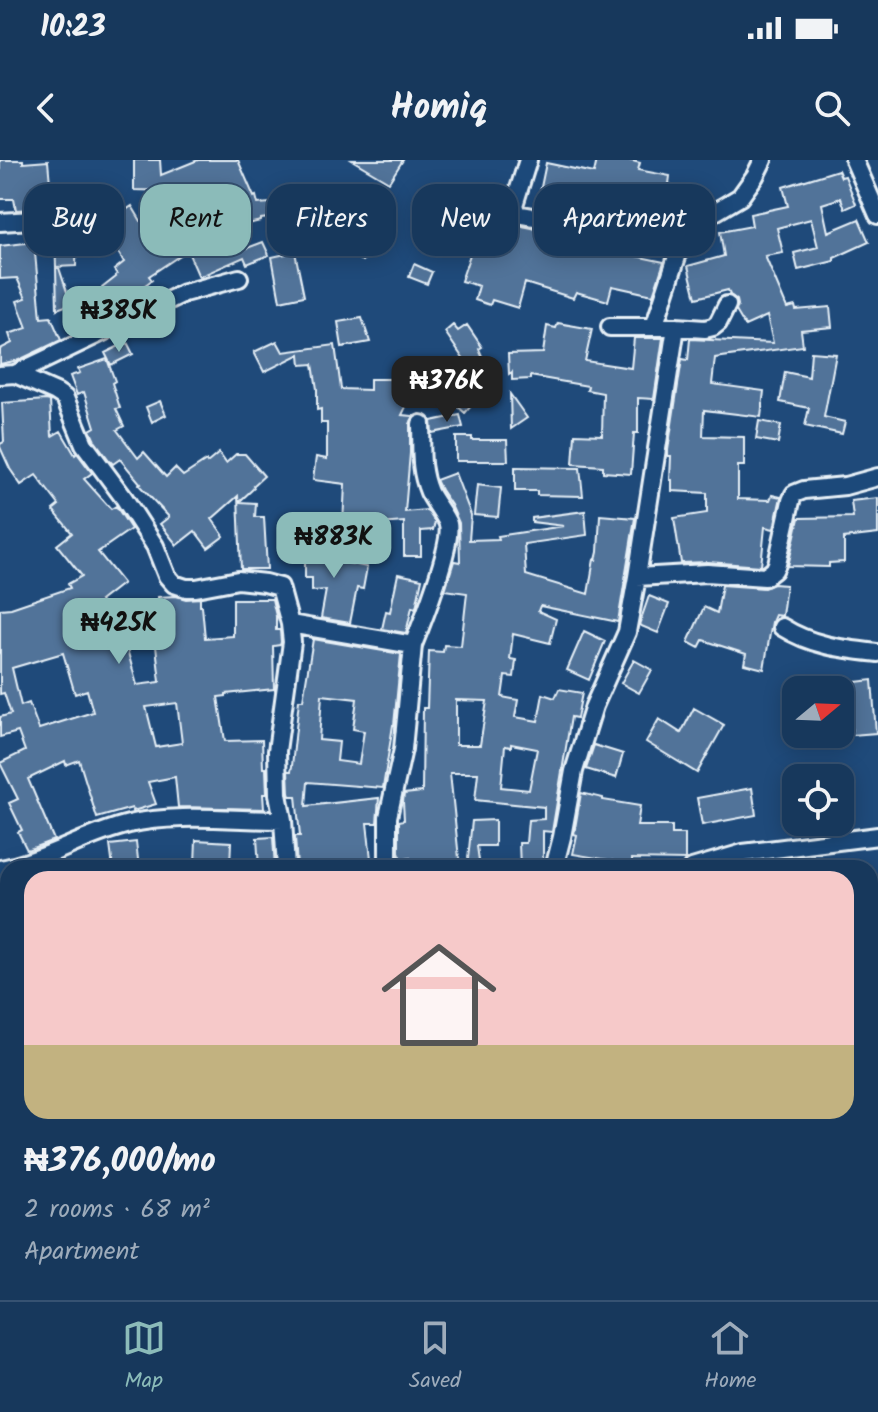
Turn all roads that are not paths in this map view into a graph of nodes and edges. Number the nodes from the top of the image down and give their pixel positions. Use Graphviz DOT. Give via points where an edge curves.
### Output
graph roads {
  1 [pos="528,160"];
  2 [pos="763,160"];
  3 [pos="854,160"];
  4 [pos="877,211"];
  5 [pos="715,212"];
  6 [pos="534,217"];
  7 [pos="24,221"];
  8 [pos="0,222"];
  9 [pos="677,256"];
  10 [pos="239,278"];
  11 [pos="727,305"];
  12 [pos="610,327"];
  13 [pos="654,327"];
  14 [pos="676,327"];
  15 [pos="7,374"];
  16 [pos="421,424"];
  17 [pos="878,477"];
  18 [pos="637,577"];
  19 [pos="290,624"];
  20 [pos="782,627"];
  21 [pos="413,645"];
  22 [pos="878,653"];
  23 [pos="283,820"];
  24 [pos="878,836"];
  25 [pos="33,860"];
  26 [pos="286,860"];
  27 [pos="388,860"];
  28 [pos="556,860"];
  29 [pos="719,860"];
  1 -- 6 [label="street" via="514,205 517,214"];
  2 -- 5 [label="street" via="740,197"];
  3 -- 4 [label="street"];
  7 -- 8 [label="street"];
  9 -- 13 [label="street"];
  10 -- 15 [label="street" via="184,293"];
  11 -- 14 [label="street" via="713,327"];
  12 -- 13 [label="street"];
  13 -- 14 [label="street"];
  14 -- 18 [label="street"];
  15 -- 19 [label="street" via="65,398 84,444 155,546 174,584 196,588 238,580 280,587"];
  16 -- 21 [label="street" via="421,466 449,535"];
  17 -- 18 [label="street" via="794,494 777,564 765,577"];
  18 -- 28 [label="street" via="627,632 594,706 574,771"];
  19 -- 21 [label="street"];
  19 -- 23 [label="street" via="277,751"];
  20 -- 22 [label="street" via="823,645"];
  21 -- 27 [label="street" via="403,749 388,817"];
  23 -- 25 [label="street" via="150,819"];
  23 -- 26 [label="street"];
  24 -- 29 [label="street"];
}
